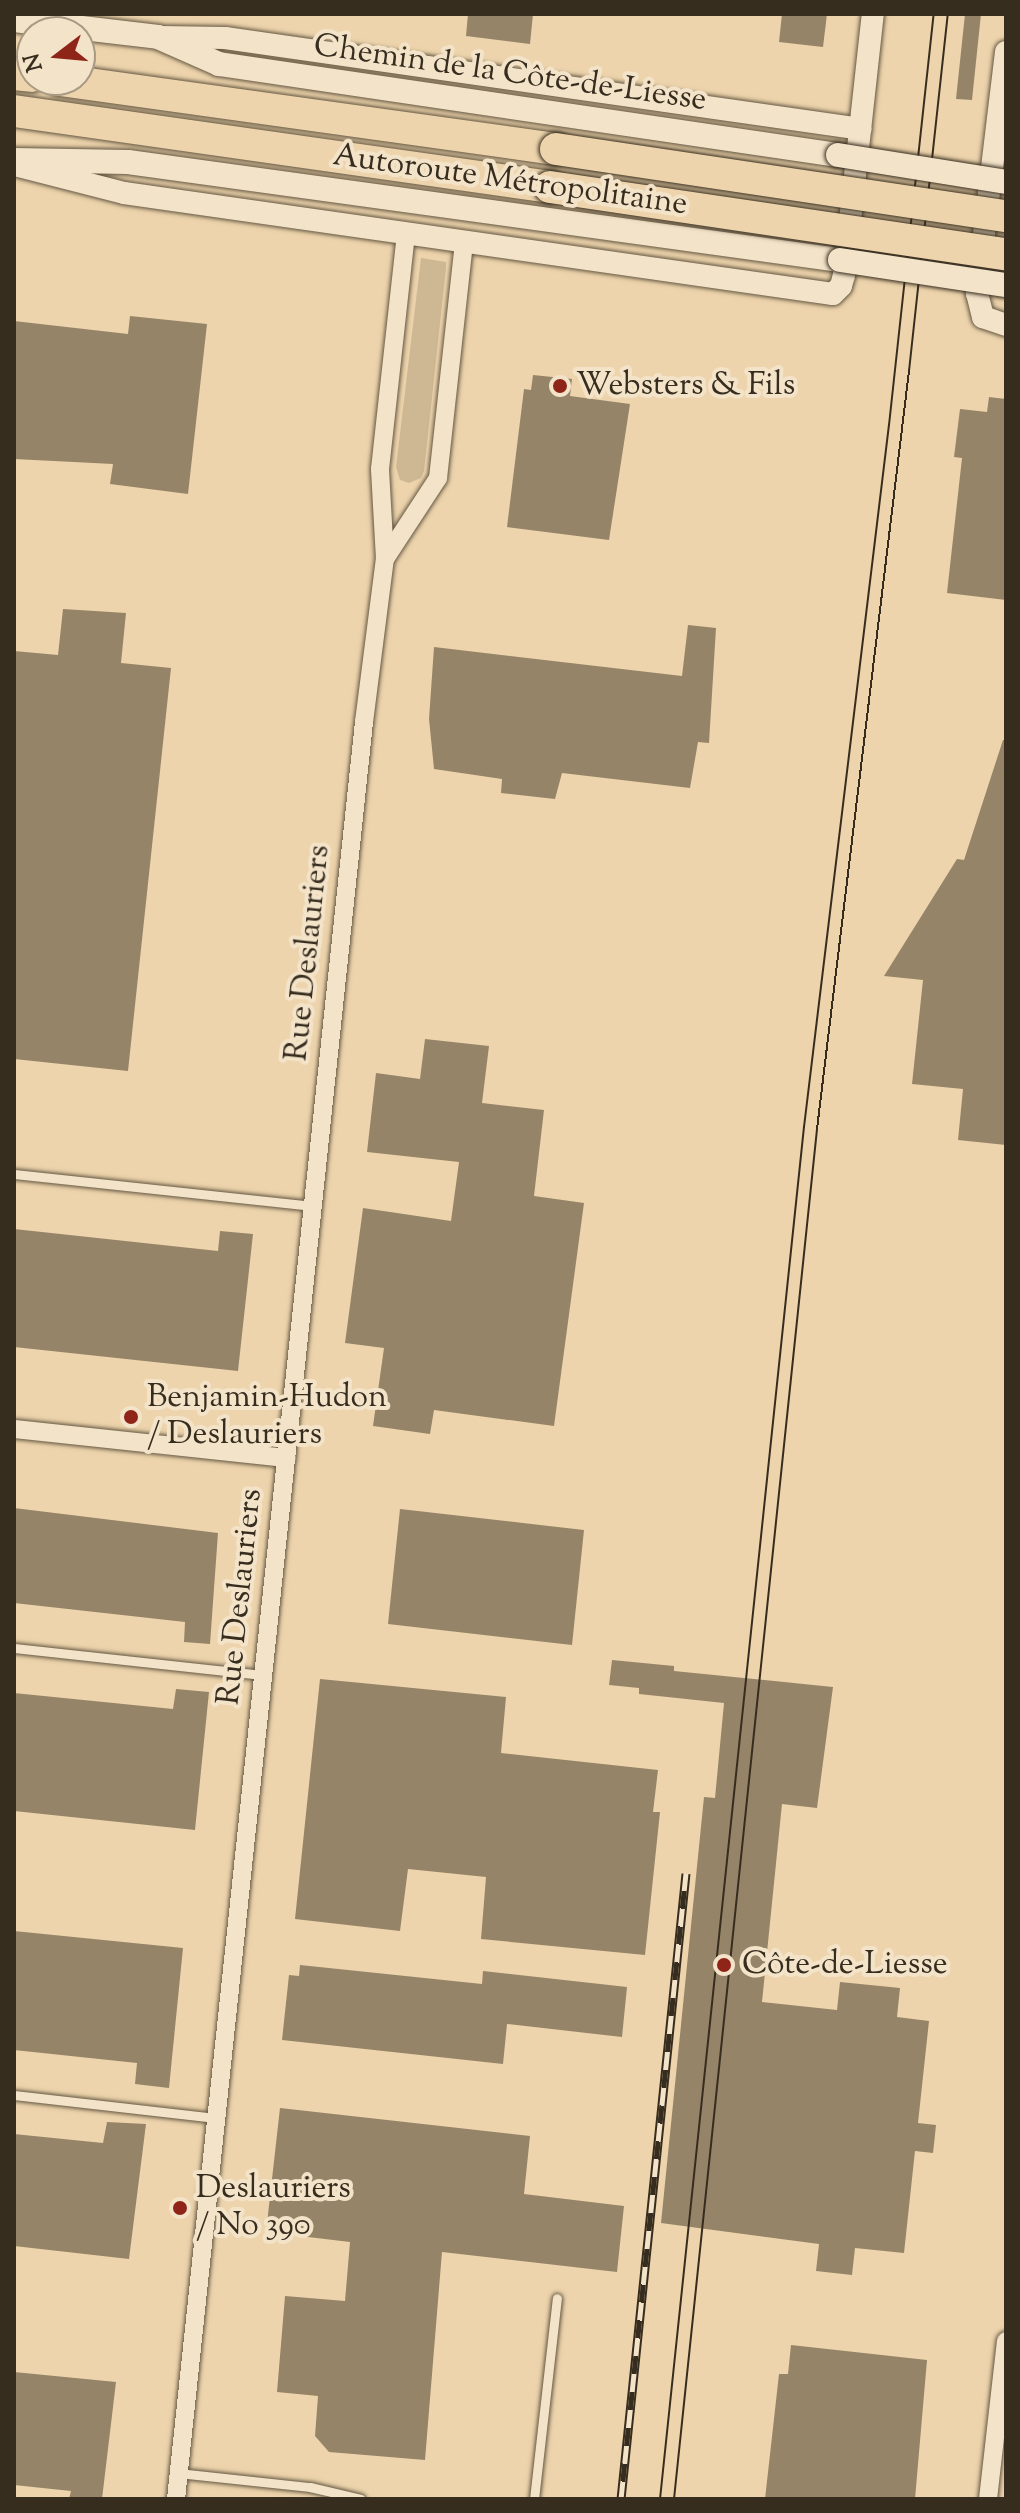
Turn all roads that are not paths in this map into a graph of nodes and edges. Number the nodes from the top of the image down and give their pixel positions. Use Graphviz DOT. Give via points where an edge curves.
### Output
graph roads {
  1 [pos="873,14"];
  2 [pos="14,20"];
  3 [pos="158,37"];
  4 [pos="1006,52"];
  5 [pos="96,85"];
  6 [pos="14,111"];
  7 [pos="861,129"];
  8 [pos="999,151"];
  9 [pos="14,162"];
  10 [pos="1006,182"];
  11 [pos="1006,216"];
  12 [pos="406,235"];
  13 [pos="464,243"];
  14 [pos="1006,254"];
  15 [pos="1006,285"];
  16 [pos="1006,325"];
  17 [pos="385,559"];
  18 [pos="14,1174"];
  19 [pos="313,1206"];
  20 [pos="14,1429"];
  21 [pos="286,1458"];
  22 [pos="14,1648"];
  23 [pos="263,1675"];
  24 [pos="14,2095"];
  25 [pos="216,2118"];
  26 [pos="557,2298"];
  27 [pos="1006,2341"];
  28 [pos="178,2473"];
  29 [pos="176,2499"];
  30 [pos="361,2499"];
  31 [pos="534,2499"];
  32 [pos="988,2499"];
  1 -- 7 [label="street"];
  2 -- 3 [label="main road, Chemin de la Côte-de-Liesse"];
  3 -- 7 [label="street, Chemin de la Côte-de-Liesse" via="225,38"];
  3 -- 10 [label="main road, Chemin de la Côte-de-Liesse, bridge" via="219,64"];
  4 -- 8 [label="street"];
  5 -- 11 [label="highway, Autoroute Métropolitaine, bridge"];
  6 -- 14 [label="highway, Autoroute Métropolitaine, bridge"];
  7 -- 13 [label="street" via="843,281 833,294"];
  8 -- 16 [label="street" via="977,302 988,321"];
  9 -- 12 [label="street" via="124,193"];
  9 -- 15 [label="main road, bridge" via="128,162"];
  12 -- 13 [label="street"];
  12 -- 17 [label="street, Rue Deslauriers" via="380,469"];
  13 -- 17 [label="street, Rue Deslauriers" via="438,478"];
  17 -- 19 [label="street, Rue Deslauriers"];
  18 -- 19 [label="lane"];
  19 -- 21 [label="street, Rue Deslauriers"];
  20 -- 21 [label="street"];
  21 -- 23 [label="street, Rue Deslauriers"];
  22 -- 23 [label="lane"];
  23 -- 25 [label="street, Rue Deslauriers"];
  24 -- 25 [label="lane"];
  25 -- 28 [label="street, Rue Deslauriers"];
  26 -- 31 [label="lane"];
  27 -- 32 [label="street"];
  28 -- 29 [label="street, Rue Deslauriers"];
  28 -- 30 [label="lane" via="310,2487"];
}
